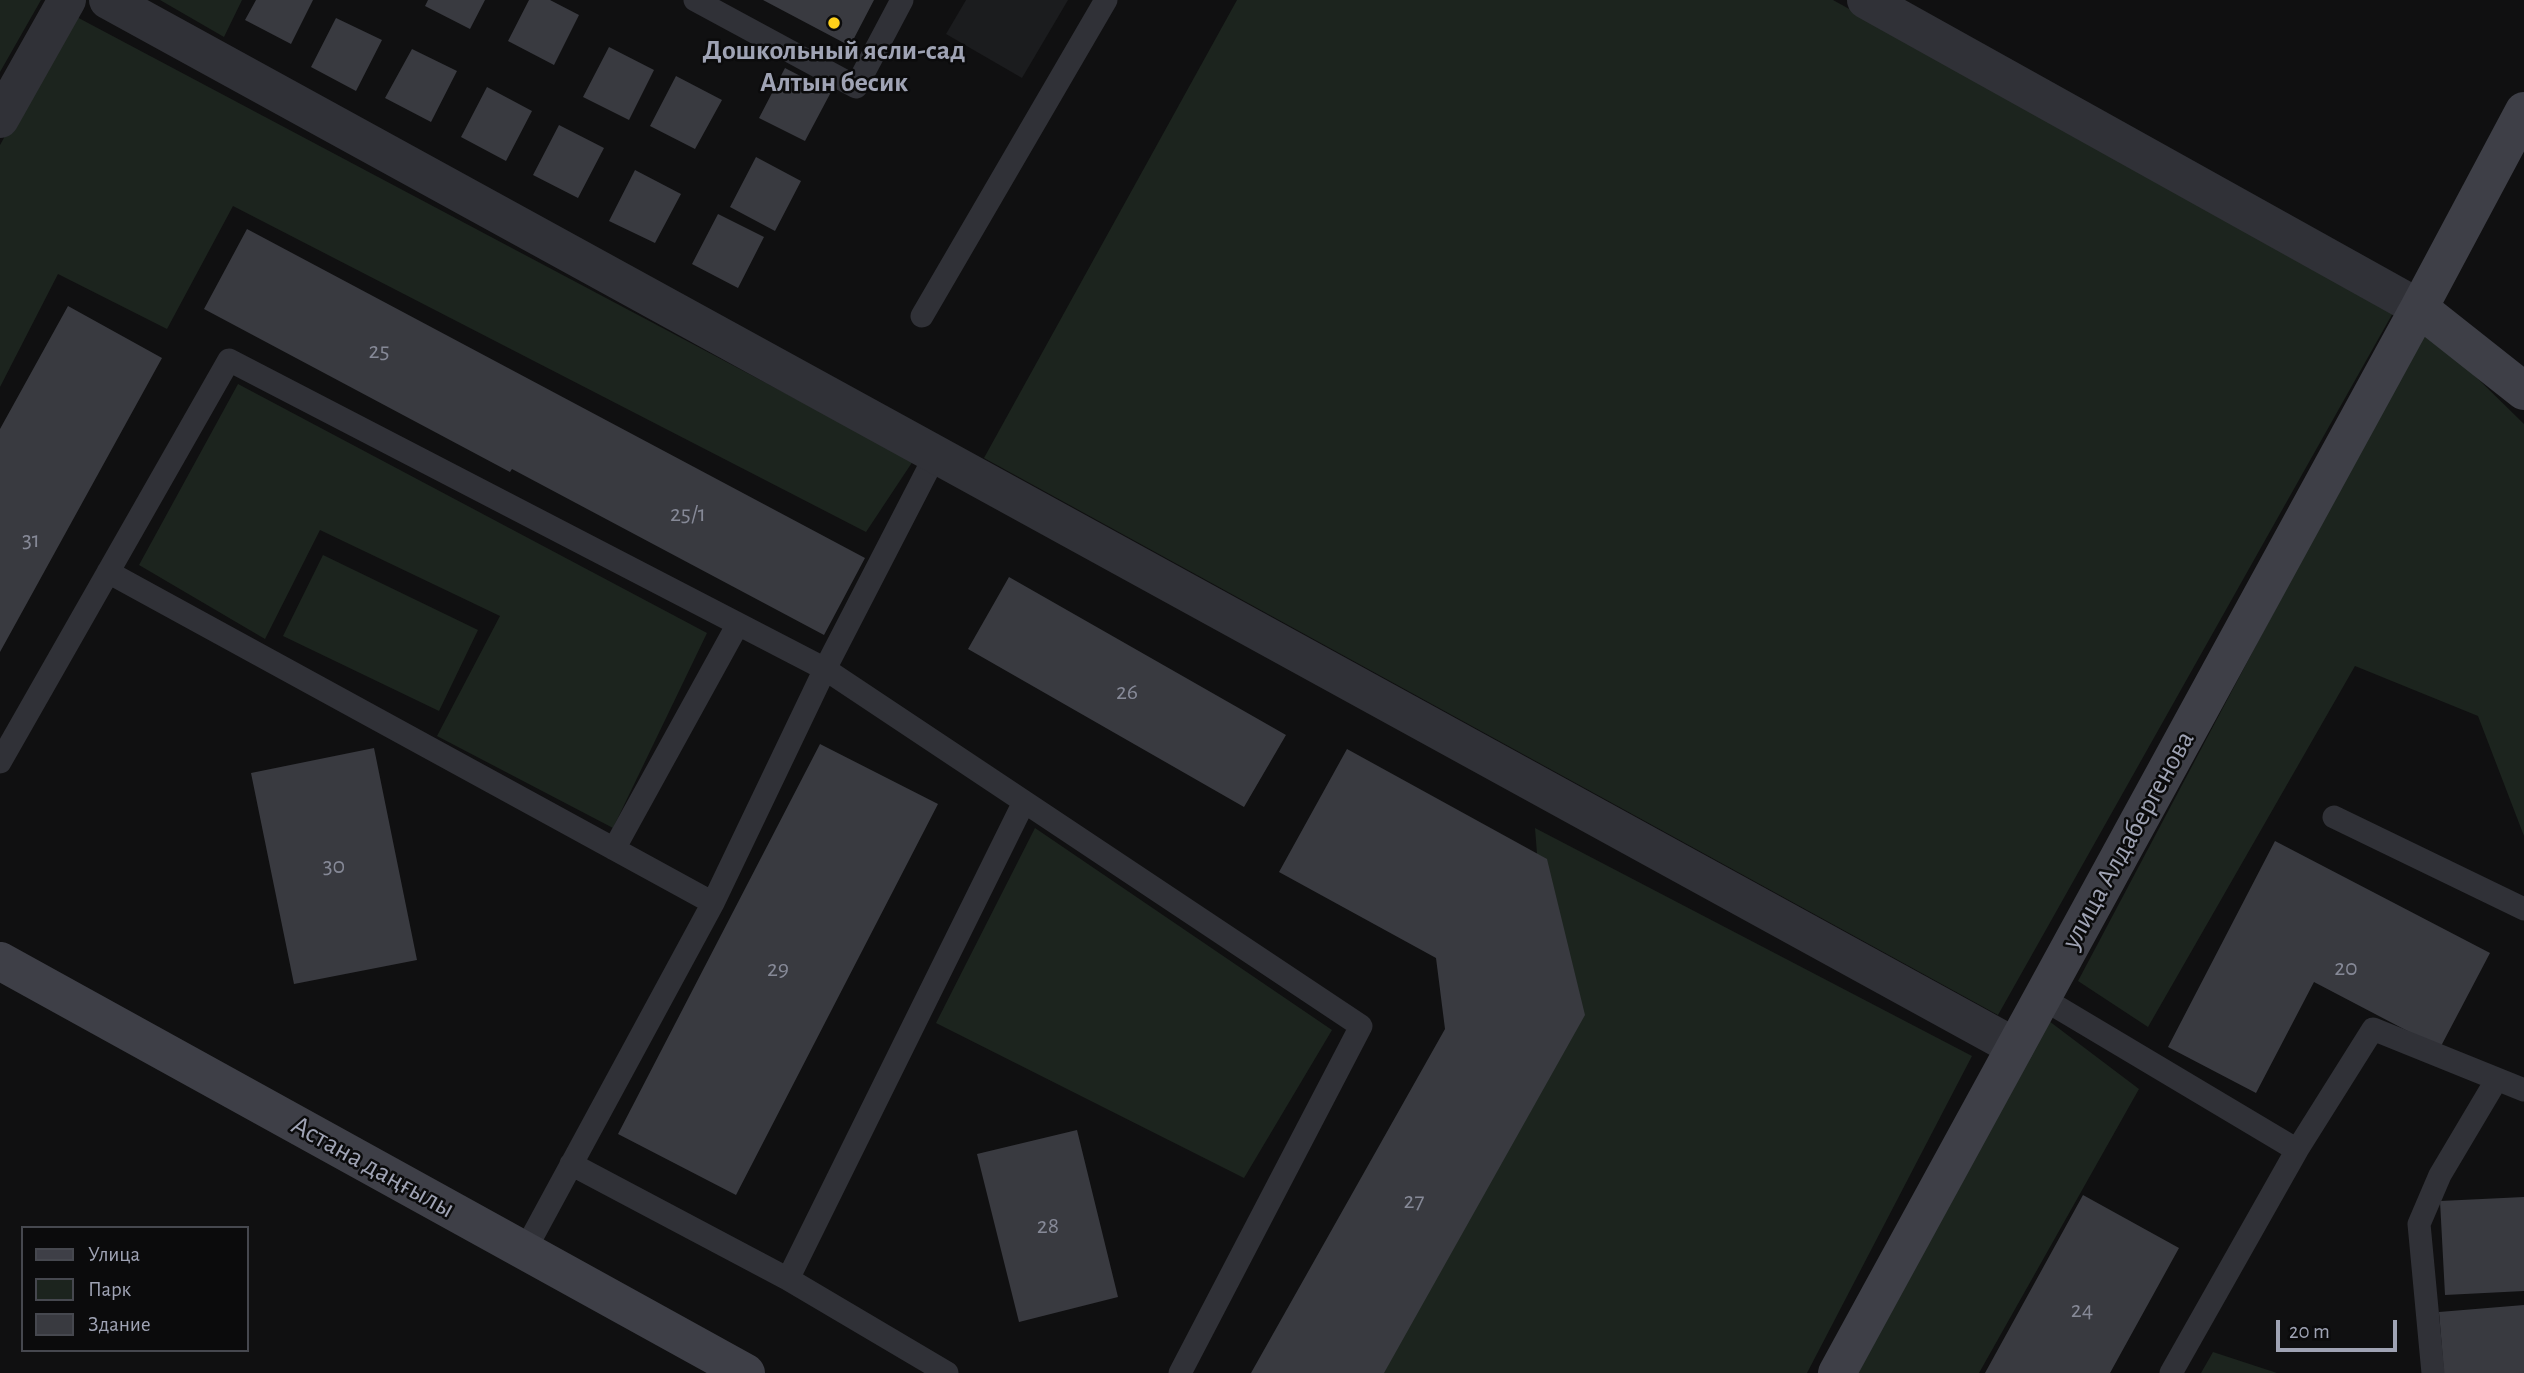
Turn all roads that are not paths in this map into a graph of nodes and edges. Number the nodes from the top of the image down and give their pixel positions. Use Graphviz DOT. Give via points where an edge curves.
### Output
graph roads {
  1 [pos="67,0"];
  2 [pos="108,0"];
  3 [pos="695,0"];
  4 [pos="902,0"];
  5 [pos="1107,0"];
  6 [pos="1866,0"];
  7 [pos="2524,111"];
  8 [pos="0,119"];
  9 [pos="2419,308"];
  10 [pos="922,316"];
  11 [pos="2524,391"];
  12 [pos="936,454"];
  13 [pos="108,572"];
  14 [pos="738,624"];
  15 [pos="825,669"];
  16 [pos="0,762"];
  17 [pos="1024,802"];
  18 [pos="2334,817"];
  19 [pos="614,849"];
  20 [pos="713,903"];
  21 [pos="2524,909"];
  22 [pos="0,961"];
  23 [pos="2042,998"];
  24 [pos="2015,1047"];
  25 [pos="2497,1079"];
  26 [pos="2524,1090"];
  27 [pos="2297,1150"];
  28 [pos="571,1164"];
  29 [pos="525,1251"];
  30 [pos="788,1279"];
  31 [pos="746,1373"];
  32 [pos="947,1373"];
  33 [pos="1180,1373"];
  34 [pos="1837,1373"];
  35 [pos="2171,1373"];
  36 [pos="2433,1373"];
  1 -- 8 [label="street"];
  2 -- 12 [label="street"];
  3 -- 4 [label="lane" via="856,87"];
  5 -- 10 [label="lane"];
  6 -- 9 [label="street"];
  7 -- 9 [label="street, улица Алдабергенова"];
  9 -- 11 [label="street"];
  9 -- 23 [label="street, улица Алдабергенова"];
  12 -- 15 [label="lane"];
  12 -- 24 [label="street"];
  13 -- 14 [label="lane" via="229,360"];
  13 -- 16 [label="lane"];
  13 -- 19 [label="lane"];
  14 -- 15 [label="lane"];
  14 -- 19 [label="lane"];
  15 -- 17 [label="lane"];
  15 -- 20 [label="lane"];
  17 -- 30 [label="lane"];
  17 -- 33 [label="lane" via="1361,1026"];
  18 -- 21 [label="lane"];
  19 -- 20 [label="lane"];
  20 -- 28 [label="lane"];
  22 -- 29 [label="street, Астана даңғылы"];
  23 -- 24 [label="street, улица Алдабергенова"];
  23 -- 27 [label="lane"];
  24 -- 34 [label="street, улица Алдабергенова"];
  25 -- 26 [label="lane"];
  25 -- 27 [label="lane" via="2373,1029"];
  25 -- 36 [label="lane" via="2440,1175 2419,1224"];
  27 -- 35 [label="lane"];
  28 -- 29 [label="lane"];
  28 -- 30 [label="lane"];
  29 -- 31 [label="street, Астана даңғылы"];
  30 -- 32 [label="lane"];
}
